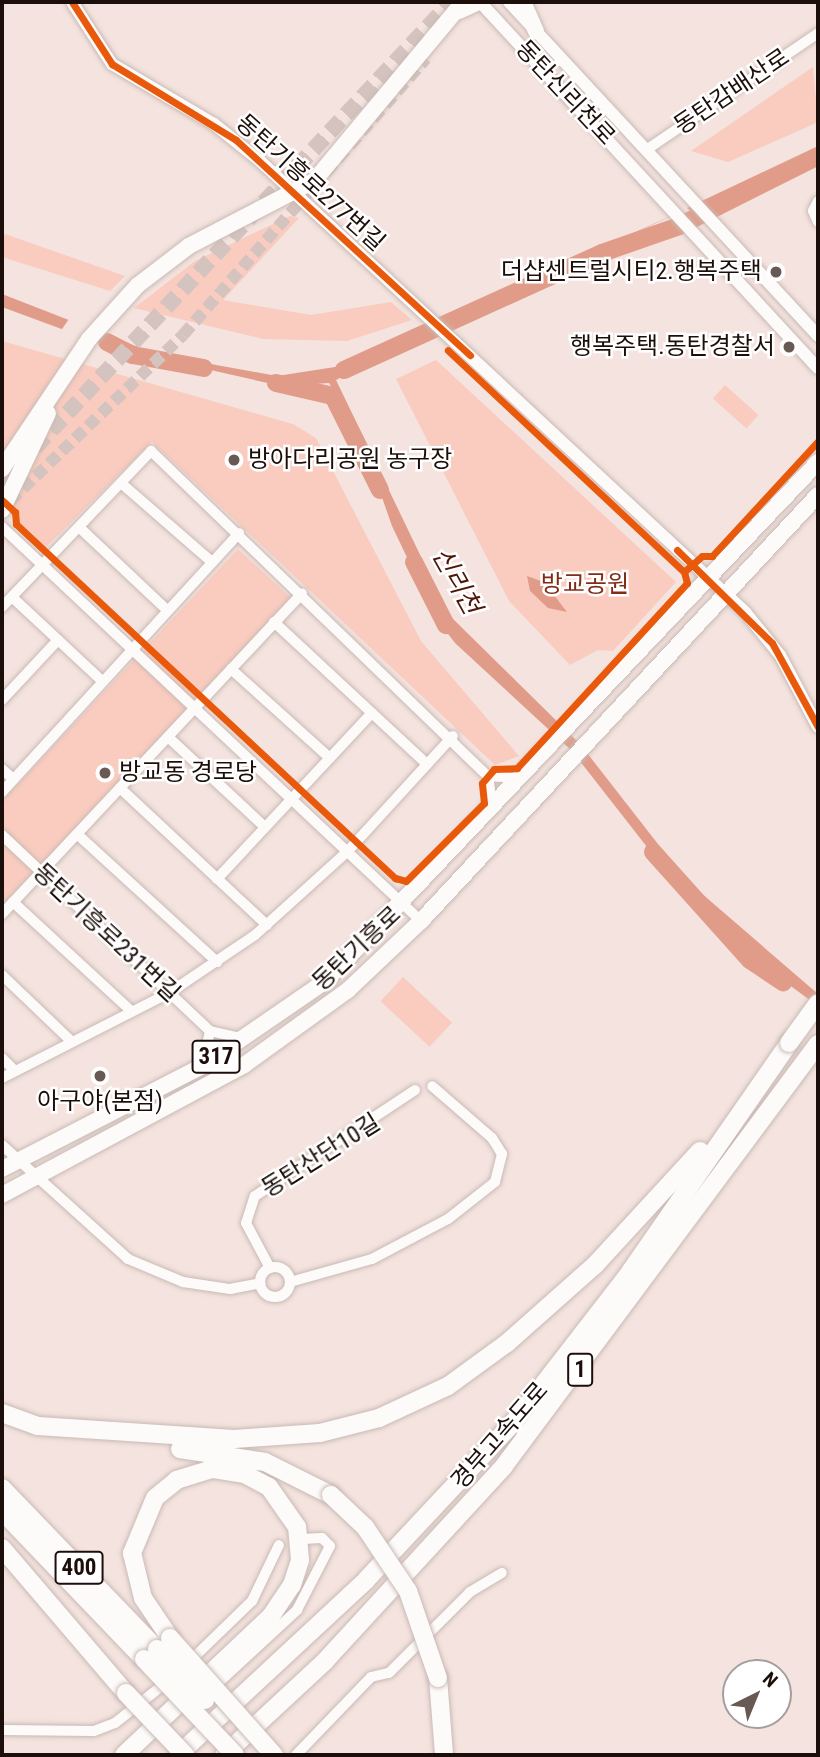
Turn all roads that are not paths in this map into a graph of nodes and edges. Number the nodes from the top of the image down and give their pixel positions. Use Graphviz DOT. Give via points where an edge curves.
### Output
graph roads {
  1 [pos="479,2"];
  2 [pos="509,2"];
  3 [pos="523,2"];
  4 [pos="76,5"];
  5 [pos="461,6"];
  6 [pos="536,31"];
  7 [pos="818,33"];
  8 [pos="646,150"];
  9 [pos="296,193"];
  10 [pos="818,201"];
  11 [pos="818,222"];
  12 [pos="818,336"];
  13 [pos="818,368"];
  14 [pos="51,397"];
  15 [pos="818,462"];
  16 [pos="2,469"];
  17 [pos="121,483"];
  18 [pos="818,495"];
  19 [pos="2,510"];
  20 [pos="2,527"];
  21 [pos="80,528"];
  22 [pos="239,533"];
  23 [pos="212,562"];
  24 [pos="44,566"];
  25 [pos="709,580"];
  26 [pos="302,593"];
  27 [pos="726,595"];
  28 [pos="12,597"];
  29 [pos="2,607"];
  30 [pos="167,610"];
  31 [pos="274,622"];
  32 [pos="58,640"];
  33 [pos="131,649"];
  34 [pos="231,669"];
  35 [pos="102,681"];
  36 [pos="2,700"];
  37 [pos="194,708"];
  38 [pos="372,713"];
  39 [pos="818,727"];
  40 [pos="453,736"];
  41 [pos="168,737"];
  42 [pos="330,758"];
  43 [pos="427,764"];
  44 [pos="2,769"];
  45 [pos="530,772"];
  46 [pos="488,776"];
  47 [pos="13,779"];
  48 [pos="120,788"];
  49 [pos="2,792"];
  50 [pos="291,799"];
  51 [pos="490,814"];
  52 [pos="265,827"];
  53 [pos="77,834"];
  54 [pos="2,835"];
  55 [pos="347,852"];
  56 [pos="42,873"];
  57 [pos="217,878"];
  58 [pos="13,902"];
  59 [pos="404,906"];
  60 [pos="2,914"];
  61 [pos="421,921"];
  62 [pos="267,925"];
  63 [pos="217,962"];
  64 [pos="2,975"];
  65 [pos="169,993"];
  66 [pos="818,1003"];
  67 [pos="131,1011"];
  68 [pos="210,1031"];
  69 [pos="249,1037"];
  70 [pos="71,1041"];
  71 [pos="813,1050"];
  72 [pos="2,1058"];
  73 [pos="202,1066"];
  74 [pos="14,1070"];
  75 [pos="2,1078"];
  76 [pos="432,1086"];
  77 [pos="415,1090"];
  78 [pos="746,1098"];
  79 [pos="2,1145"];
  80 [pos="17,1159"];
  81 [pos="2,1169"];
  82 [pos="37,1172"];
  83 [pos="2,1195"];
  84 [pos="270,1268"];
  85 [pos="290,1282"];
  86 [pos="260,1283"];
  87 [pos="2,1413"];
  88 [pos="38,1426"];
  89 [pos="2,1488"];
  90 [pos="2,1511"];
  91 [pos="302,1539"];
  92 [pos="279,1545"];
  93 [pos="2,1548"];
  94 [pos="502,1573"];
  95 [pos="157,1648"];
  96 [pos="218,1683"];
  97 [pos="2,1730"];
  98 [pos="124,1755"];
  99 [pos="178,1755"];
  100 [pos="185,1755"];
  101 [pos="224,1755"];
  102 [pos="235,1755"];
  103 [pos="259,1755"];
  104 [pos="274,1755"];
  105 [pos="296,1755"];
  106 [pos="444,1755"];
  1 -- 5 [label="main road"];
  1 -- 13 [label="street, 동탄신리천로"];
  2 -- 6 [label="street, 동탄신리천로"];
  3 -- 6 [label="main road"];
  4 -- 9 [label="street, 동탄기흥로277번길" via="112,64 214,124"];
  5 -- 9 [label="main road" via="314,181"];
  6 -- 8 [label="street, 동탄신리천로"];
  7 -- 8 [label="street, 동탄감배산로"];
  8 -- 12 [label="street, 동탄신리천로"];
  9 -- 14 [label="main road" via="189,246 114,310"];
  9 -- 25 [label="street, 동탄기흥로277번길"];
  10 -- 11 [label="street" via="813,211"];
  14 -- 16 [label="main road"];
  14 -- 19 [label="main road"];
  15 -- 25 [label="main road, 동탄기흥로 / 317"];
  17 -- 21 [label="street"];
  17 -- 22 [label="street" via="151,451"];
  17 -- 23 [label="street"];
  18 -- 27 [label="main road, 동탄기흥로 / 317"];
  20 -- 24 [label="street"];
  21 -- 24 [label="street"];
  21 -- 30 [label="street"];
  22 -- 23 [label="street"];
  22 -- 26 [label="street"];
  23 -- 30 [label="street"];
  24 -- 28 [label="street"];
  24 -- 33 [label="street"];
  25 -- 27 [label="street"];
  25 -- 45 [label="main road, 동탄기흥로 / 317"];
  26 -- 31 [label="street"];
  26 -- 40 [label="street"];
  27 -- 39 [label="street" via="772,643"];
  27 -- 61 [label="main road, 동탄기흥로 / 317"];
  28 -- 29 [label="street"];
  28 -- 32 [label="street"];
  30 -- 33 [label="street"];
  31 -- 34 [label="street"];
  31 -- 38 [label="street"];
  32 -- 35 [label="street"];
  32 -- 36 [label="street"];
  33 -- 35 [label="street"];
  33 -- 37 [label="street"];
  34 -- 37 [label="street"];
  34 -- 42 [label="street"];
  35 -- 47 [label="street"];
  37 -- 41 [label="street"];
  37 -- 50 [label="street"];
  38 -- 42 [label="street"];
  38 -- 43 [label="street"];
  40 -- 43 [label="street"];
  40 -- 46 [label="street"];
  41 -- 48 [label="street"];
  41 -- 52 [label="street"];
  42 -- 50 [label="street"];
  43 -- 55 [label="street"];
  44 -- 47 [label="street"];
  45 -- 46 [label="street"];
  45 -- 51 [label="main road, 동탄기흥로 / 317"];
  46 -- 51 [label="street"];
  47 -- 49 [label="street"];
  48 -- 53 [label="street"];
  48 -- 57 [label="street"];
  50 -- 52 [label="street"];
  50 -- 55 [label="street"];
  51 -- 59 [label="main road, 동탄기흥로 / 317"];
  52 -- 57 [label="street"];
  53 -- 56 [label="street"];
  53 -- 63 [label="street"];
  54 -- 56 [label="street, 동탄기흥로231번길"];
  55 -- 59 [label="street"];
  55 -- 62 [label="street"];
  56 -- 58 [label="street"];
  56 -- 65 [label="street, 동탄기흥로231번길"];
  57 -- 62 [label="street"];
  58 -- 60 [label="street"];
  58 -- 67 [label="street"];
  59 -- 61 [label="street"];
  59 -- 69 [label="main road, 동탄기흥로 / 317" via="327,980"];
  61 -- 82 [label="main road, 동탄기흥로 / 317" via="348,990 281,1042"];
  62 -- 63 [label="street"];
  63 -- 65 [label="street"];
  64 -- 70 [label="street"];
  65 -- 67 [label="street"];
  65 -- 68 [label="street, 동탄기흥로231번길"];
  66 -- 78 [label="highway, 경부고속도로 / 1, bridge"];
  67 -- 70 [label="street"];
  68 -- 69 [label="street"];
  68 -- 73 [label="street"];
  69 -- 73 [label="main road, 동탄기흥로 / 317"];
  70 -- 74 [label="street"];
  71 -- 101 [label="highway, 경부고속도로 / 1" via="649,1280 504,1466 352,1634"];
  72 -- 74 [label="street"];
  73 -- 80 [label="main road, 동탄기흥로 / 317"];
  74 -- 75 [label="street"];
  76 -- 85 [label="street" via="492,1138 502,1154 495,1182 448,1219 372,1259"];
  77 -- 84 [label="street, 동탄산단10길" via="256,1196 246,1223"];
  78 -- 88 [label="highway" via="560,1298 472,1371 416,1403 349,1427 284,1438 147,1438"];
  78 -- 99 [label="highway, 경부고속도로 / 1" via="630,1272 515,1421 366,1580"];
  79 -- 80 [label="street"];
  80 -- 81 [label="main road, 동탄기흥로 / 317"];
  80 -- 82 [label="street"];
  82 -- 83 [label="main road, 동탄기흥로 / 317"];
  82 -- 86 [label="street" via="128,1259 183,1282 230,1289"];
  84 -- 85 [label="street" via="284,1270"];
  84 -- 86 [label="street"];
  85 -- 86 [label="street" via="288,1291 274,1297"];
  87 -- 88 [label="highway"];
  88 -- 106 [label="highway, bridge" via="265,1462 331,1495 365,1527 408,1591 438,1678"];
  89 -- 95 [label="highway, 400"];
  90 -- 95 [label="highway, 400"];
  91 -- 96 [label="street" via="322,1538 330,1546 297,1610"];
  92 -- 97 [label="street" via="253,1601 115,1723 73,1733"];
  93 -- 100 [label="highway, bridge"];
  94 -- 105 [label="street" via="470,1592 389,1673 371,1677"];
  95 -- 98 [label="highway" via="132,1553 141,1519 155,1498 187,1475 212,1469 245,1474 268,1487 297,1527 300,1560 292,1586 271,1616"];
  95 -- 102 [label="highway, 400, bridge"];
  95 -- 103 [label="highway, 400, bridge"];
  95 -- 104 [label="highway, bridge"];
}
